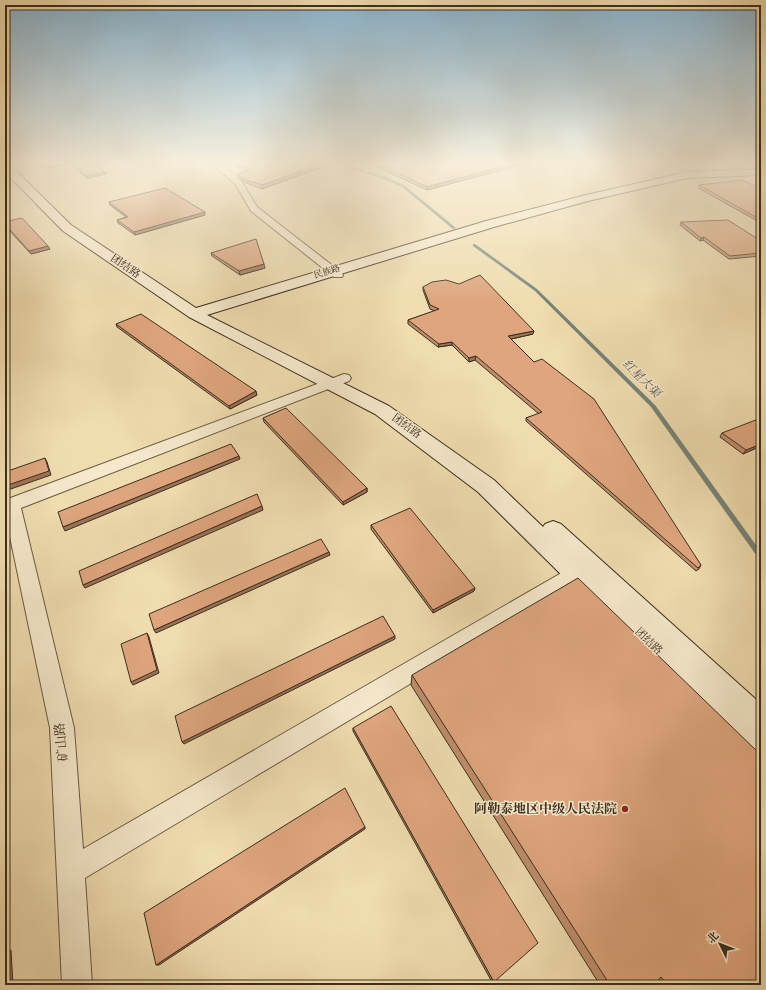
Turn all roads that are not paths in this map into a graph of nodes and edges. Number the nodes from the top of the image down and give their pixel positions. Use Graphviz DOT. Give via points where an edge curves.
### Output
graph roads {
  1 [pos="49,210"];
  2 [pos="61,210"];
  3 [pos="256,210"];
  4 [pos="556,210"];
  5 [pos="335,273"];
  6 [pos="205,315"];
  7 [pos="337,380"];
  8 [pos="9,505"];
  9 [pos="577,574"];
  10 [pos="761,724"];
  11 [pos="761,751"];
  12 [pos="71,871"];
  13 [pos="77,985"];
  1 -- 6 [label="main road, 团结路" via="67,228"];
  2 -- 6 [label="main road, 团结路" via="76,225"];
  3 -- 5 [label="street"];
  4 -- 5 [label="main road, 民族路"];
  5 -- 6 [label="main road, 民族路"];
  6 -- 7 [label="main road, 团结路"];
  7 -- 8 [label="street"];
  7 -- 9 [label="main road, 团结路" via="486,486"];
  7 -- 10 [label="main road, 团结路" via="392,403 498,479"];
  8 -- 12 [label="street, 矿山路" via="62,728"];
  9 -- 11 [label="main road, 团结路"];
  9 -- 12 [label="street"];
  12 -- 13 [label="street, 矿山路"];
}
